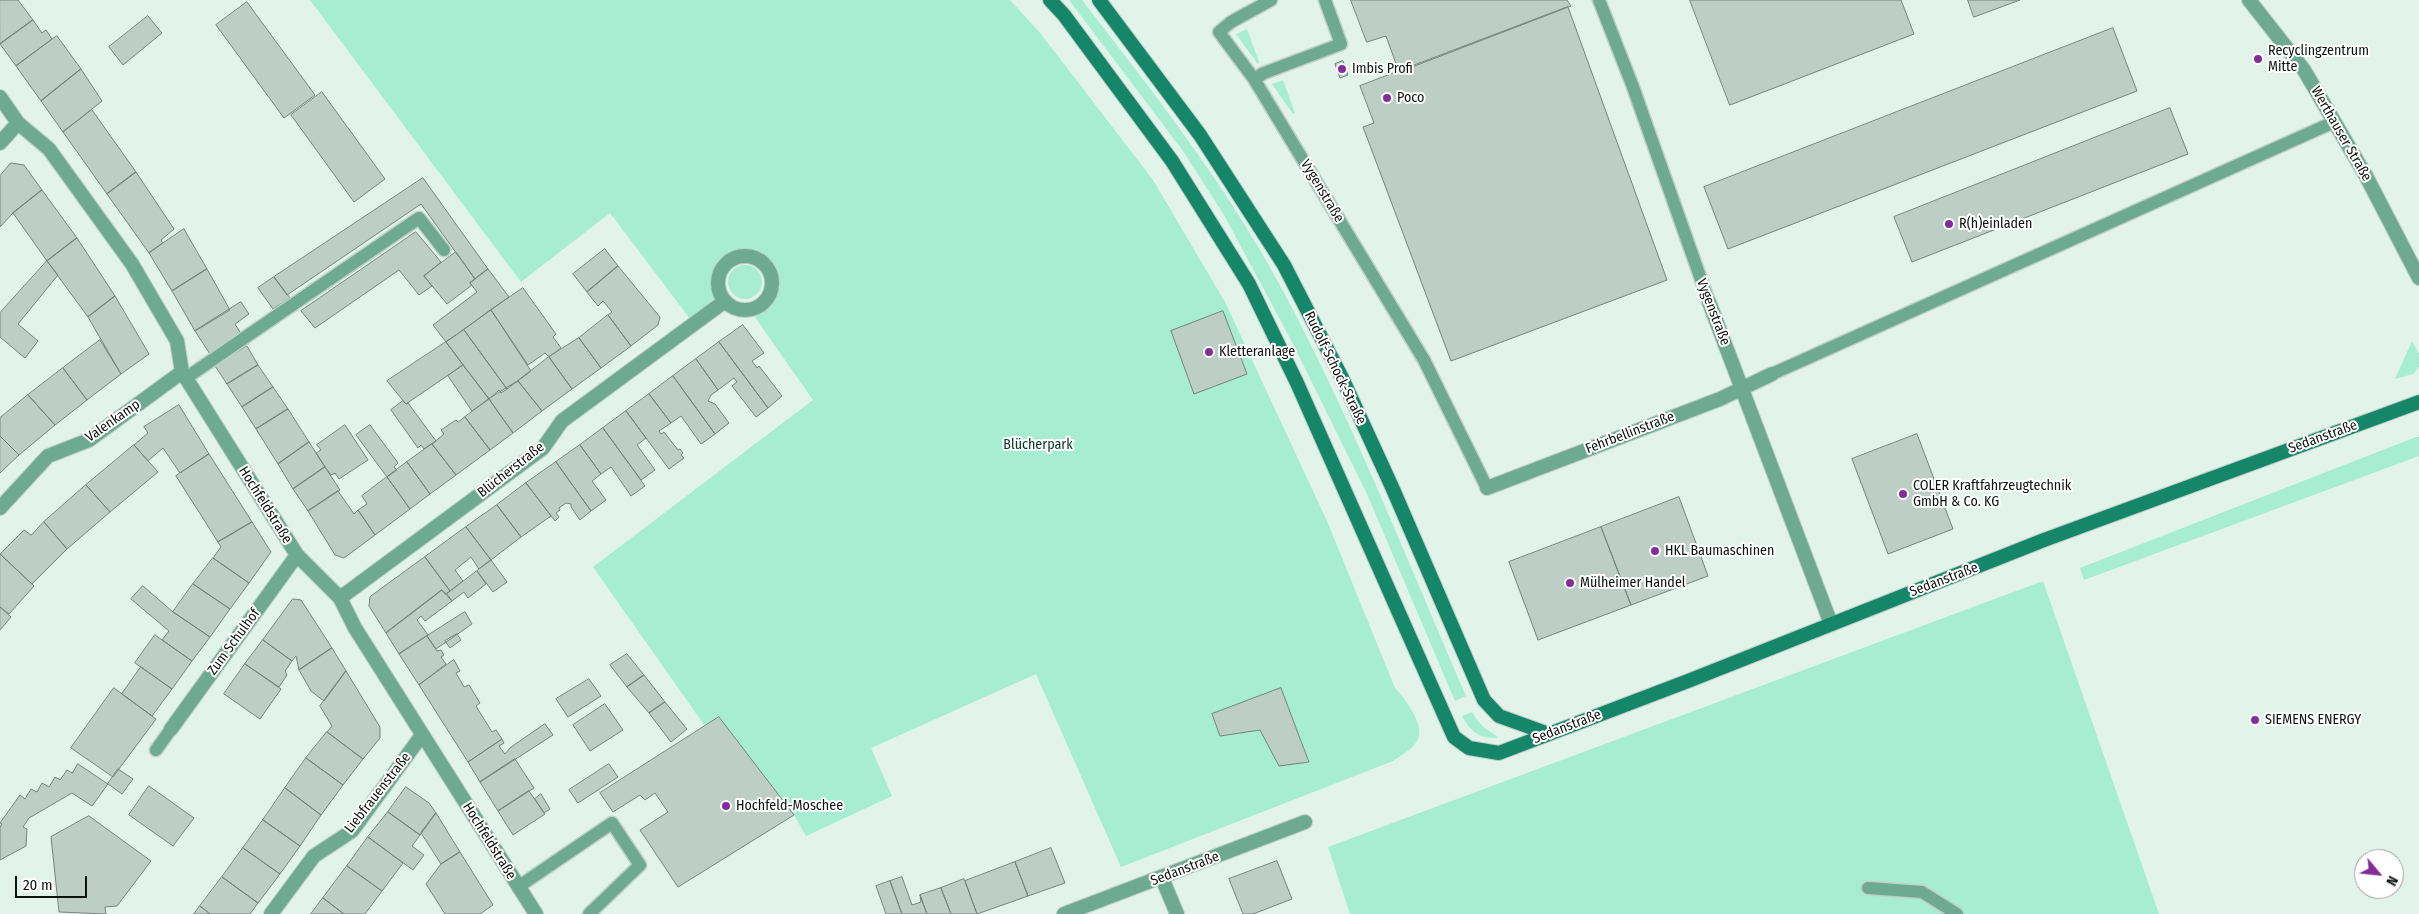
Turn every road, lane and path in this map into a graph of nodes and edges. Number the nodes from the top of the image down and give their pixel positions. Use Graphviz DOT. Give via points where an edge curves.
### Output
graph roads {
  1 [pos="1050,0"];
  2 [pos="1099,0"];
  3 [pos="1270,0"];
  4 [pos="1325,0"];
  5 [pos="1599,0"];
  6 [pos="2249,0"];
  7 [pos="1254,79"];
  8 [pos="0,97"];
  9 [pos="2334,122"];
  10 [pos="18,123"];
  11 [pos="0,143"];
  12 [pos="444,250"];
  13 [pos="2419,278"];
  14 [pos="725,301"];
  15 [pos="1709,302"];
  16 [pos="1772,374"];
  17 [pos="184,375"];
  18 [pos="1742,388"];
  19 [pos="2419,402"];
  20 [pos="1487,488"];
  21 [pos="0,508"];
  22 [pos="297,555"];
  23 [pos="340,598"];
  24 [pos="1831,624"];
  25 [pos="171,729"];
  26 [pos="422,734"];
  27 [pos="1549,734"];
  28 [pos="156,750"];
  29 [pos="1305,822"];
  30 [pos="1162,878"];
  31 [pos="518,887"];
  32 [pos="1868,888"];
  33 [pos="272,914"];
  34 [pos="536,914"];
  35 [pos="589,914"];
  36 [pos="1064,914"];
  37 [pos="1177,914"];
  38 [pos="1957,914"];
  1 -- 27 [label="main road, Sedanstraße" via="1172,161 1249,284 1297,383 1454,738 1469,748 1499,752"];
  2 -- 27 [label="main road, Rudolf-Schock-Straße" via="1200,135 1284,265 1384,468 1484,700 1499,716"];
  3 -- 7 [label="lane, Vygenstraße" via="1219,32"];
  4 -- 7 [label="lane" via="1341,44"];
  5 -- 15 [label="lane, Vygenstraße"];
  6 -- 9 [label="street, Werthauser Straße" via="2304,70"];
  7 -- 20 [label="lane, Vygenstraße" via="1424,360"];
  8 -- 10 [label="street, Hochfeldstraße"];
  9 -- 13 [label="street, Werthauser Straße"];
  9 -- 16 [label="lane"];
  10 -- 11 [label="street"];
  10 -- 17 [label="street, Hochfeldstraße" via="49,149 132,264 177,341"];
  12 -- 17 [label="lane" via="419,218"];
  14 -- 23 [label="street, Blücherstraße" via="562,421 543,448"];
  15 -- 18 [label="street, Vygenstraße"];
  16 -- 18 [label="street, Fehrbellinstraße"];
  17 -- 21 [label="street, Valenkamp" via="89,440 48,456"];
  17 -- 22 [label="street, Hochfeldstraße"];
  18 -- 20 [label="street, Fehrbellinstraße"];
  18 -- 24 [label="street, Vygenstraße"];
  19 -- 24 [label="main road, Sedanstraße" via="2044,540"];
  22 -- 23 [label="street, Hochfeldstraße"];
  22 -- 25 [label="street, Zum Schulhof"];
  23 -- 26 [label="street, Hochfeldstraße" via="354,628"];
  24 -- 27 [label="main road, Sedanstraße"];
  25 -- 28 [label="lane"];
  26 -- 31 [label="street, Hochfeldstraße"];
  26 -- 33 [label="street, Liebfrauenstraße" via="352,831 314,856"];
  29 -- 30 [label="street, Sedanstraße"];
  30 -- 36 [label="street, Sedanstraße"];
  30 -- 37 [label="street"];
  31 -- 34 [label="street, Hochfeldstraße"];
  31 -- 35 [label="lane" via="612,823 640,866"];
  32 -- 38 [label="lane" via="1922,892"];
}
